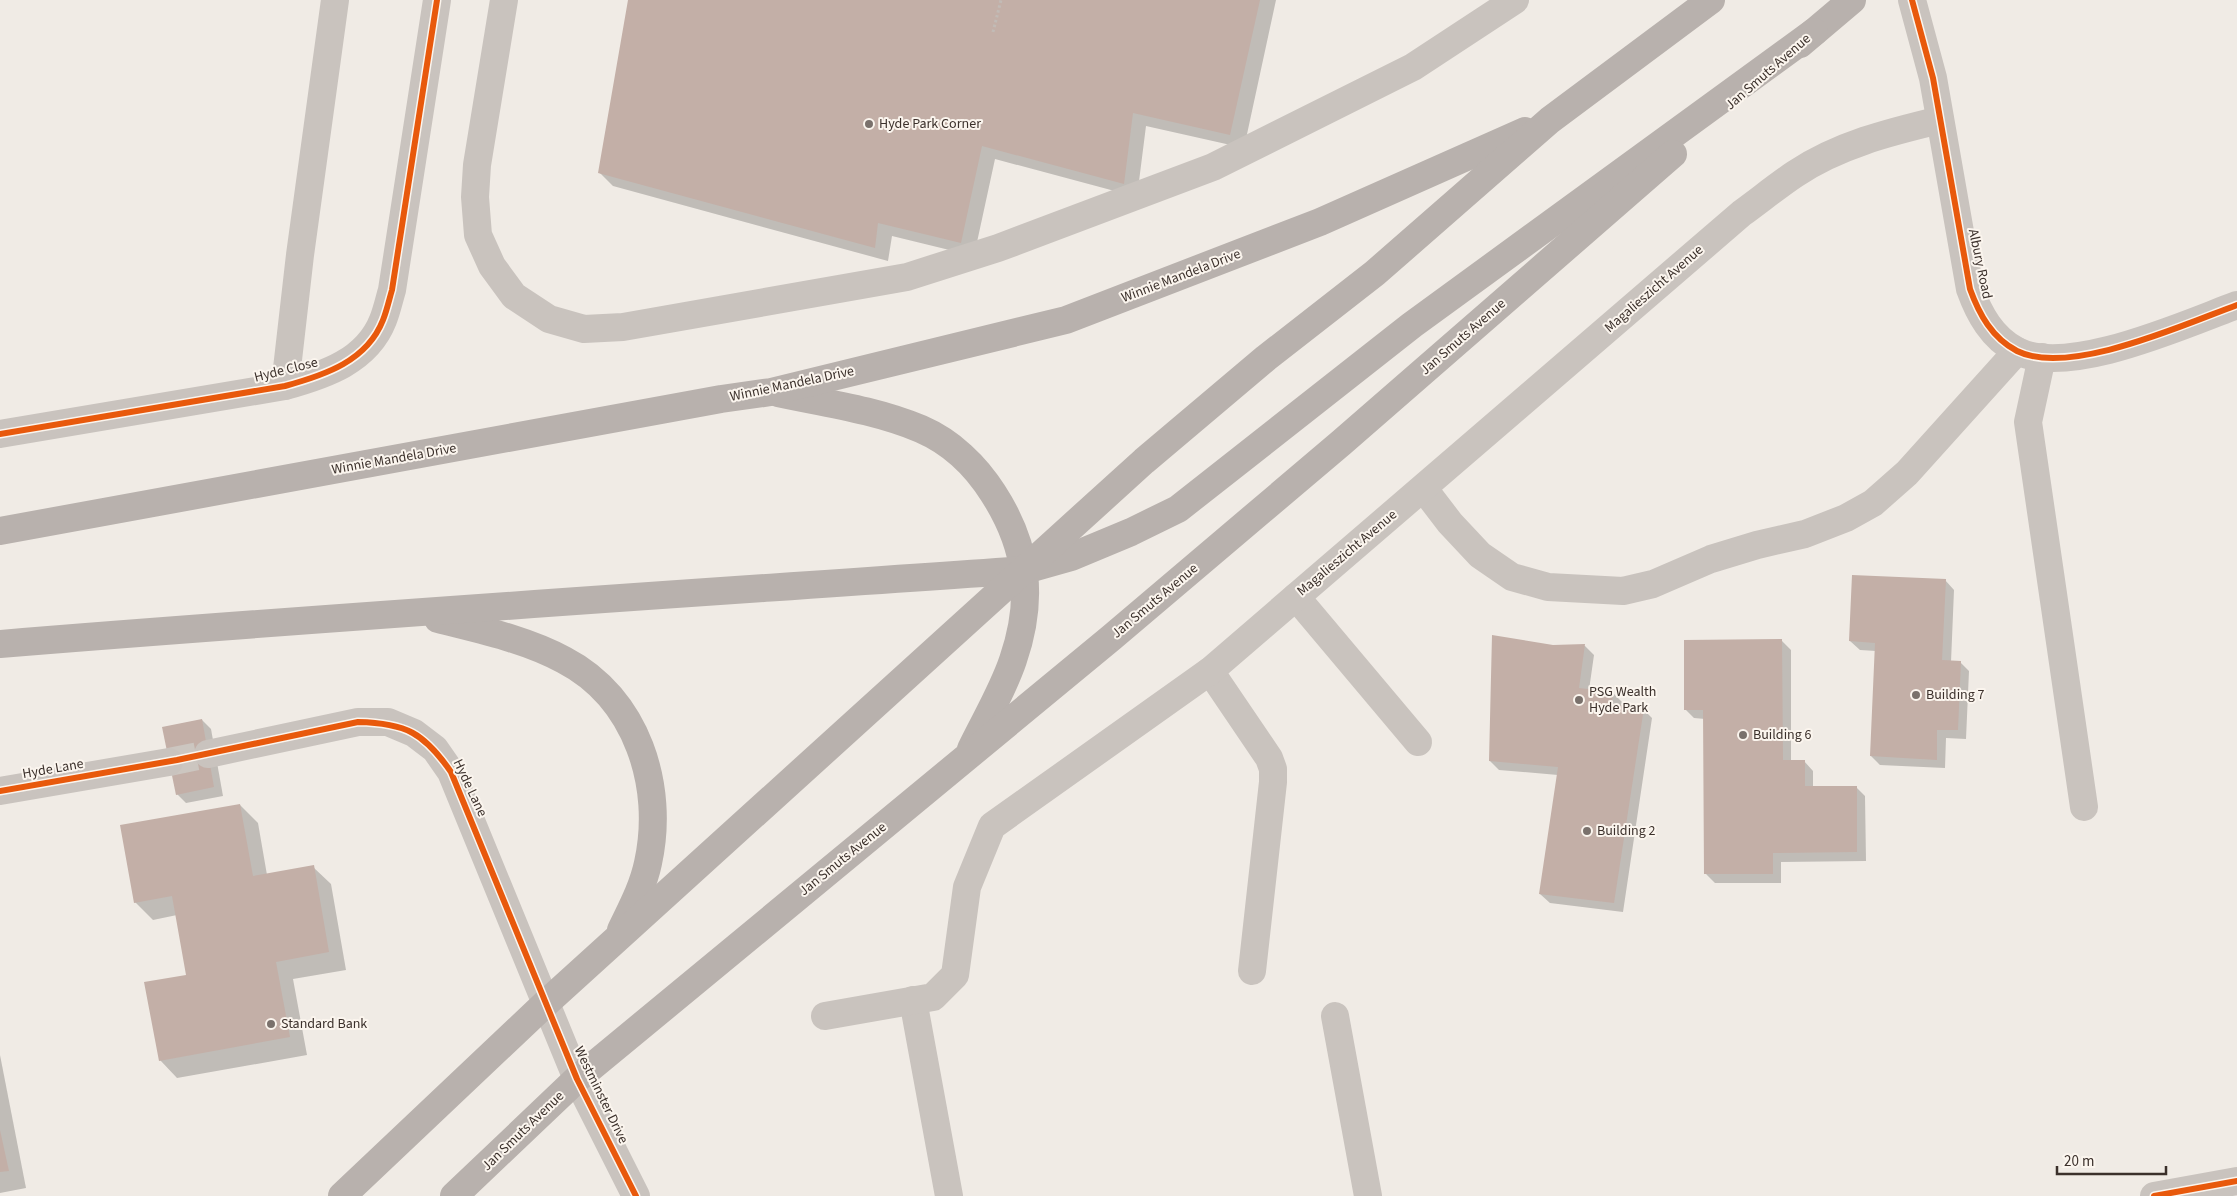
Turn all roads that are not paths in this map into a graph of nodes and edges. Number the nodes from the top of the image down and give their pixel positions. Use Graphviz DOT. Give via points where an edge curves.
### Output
graph roads {
  1 [pos="335,0"];
  2 [pos="436,0"];
  3 [pos="504,0"];
  4 [pos="1515,0"];
  5 [pos="1711,0"];
  6 [pos="1852,0"];
  7 [pos="1912,0"];
  8 [pos="1814,32"];
  9 [pos="1550,120"];
  10 [pos="1940,120"];
  11 [pos="2237,305"];
  12 [pos="2029,354"];
  13 [pos="285,386"];
  14 [pos="771,392"];
  15 [pos="0,434"];
  16 [pos="1424,488"];
  17 [pos="0,531"];
  18 [pos="1025,570"];
  19 [pos="1296,597"];
  20 [pos="415,613"];
  21 [pos="0,644"];
  22 [pos="1210,671"];
  23 [pos="1418,742"];
  24 [pos="208,754"];
  25 [pos="967,758"];
  26 [pos="170,762"];
  27 [pos="0,791"];
  28 [pos="2084,807"];
  29 [pos="616,941"];
  30 [pos="1252,971"];
  31 [pos="913,1000"];
  32 [pos="545,1004"];
  33 [pos="825,1016"];
  34 [pos="1335,1016"];
  35 [pos="577,1079"];
  36 [pos="2237,1181"];
  37 [pos="342,1196"];
  38 [pos="454,1196"];
  39 [pos="636,1196"];
  40 [pos="949,1196"];
  41 [pos="1368,1196"];
  42 [pos="2154,1196"];
  1 -- 13 [label="street"];
  2 -- 13 [label="street, Hyde Close" via="392,290 383,320 370,344 347,363 321,376"];
  3 -- 4 [label="street" via="477,165 478,235 492,266 514,296 549,319 584,329 624,327 908,276 998,248 1213,167 1413,67"];
  5 -- 9 [label="main road"];
  6 -- 8 [label="main road, Jan Smuts Avenue"];
  7 -- 10 [label="street, Albury Road" via="1931,70"];
  8 -- 18 [label="main road" via="1412,325 1178,509 1071,557"];
  8 -- 25 [label="main road, Jan Smuts Avenue" via="1341,444"];
  9 -- 14 [label="main road, Winnie Mandela Drive" via="1320,222 1066,320"];
  9 -- 18 [label="main road" via="1374,273 1266,358 1144,461"];
  10 -- 12 [label="street, Albury Road" via="1970,289 1979,314 1996,335"];
  10 -- 16 [label="street, Magalieszicht Avenue" via="1881,135 1796,173 1742,213"];
  11 -- 12 [label="street" via="2138,341 2094,353 2066,358"];
  12 -- 16 [label="street" via="1873,503 1846,518 1804,534 1711,559 1638,588 1623,591 1548,587 1512,577 1480,555 1450,524"];
  12 -- 28 [label="street" via="2028,422"];
  13 -- 15 [label="street, Hyde Close"];
  14 -- 17 [label="main road, Winnie Mandela Drive"];
  14 -- 18 [label="main road" via="894,418 957,450 982,475 1001,506 1017,539"];
  16 -- 19 [label="street, Magalieszicht Avenue"];
  18 -- 20 [label="main road"];
  18 -- 25 [label="main road" via="1021,628 1013,660"];
  18 -- 29 [label="main road"];
  19 -- 22 [label="street, Magalieszicht Avenue"];
  19 -- 23 [label="street"];
  20 -- 21 [label="main road" via="297,619"];
  20 -- 29 [label="main road" via="502,635 566,661 593,680 617,704 635,733 647,764 653,801 652,835 648,864"];
  22 -- 30 [label="street" via="1269,758 1273,769"];
  22 -- 31 [label="street, Magalieszicht Avenue" via="992,826 967,887 955,975 933,997"];
  24 -- 32 [label="street, Hyde Lane" via="358,722 388,722 414,733 435,749 451,772"];
  25 -- 35 [label="main road, Jan Smuts Avenue"];
  26 -- 27 [label="street, Hyde Lane"];
  29 -- 32 [label="main road"];
  31 -- 33 [label="street, Magalieszicht Avenue"];
  31 -- 40 [label="street"];
  32 -- 35 [label="street, Westminster Drive"];
  32 -- 37 [label="main road"];
  34 -- 41 [label="street"];
  35 -- 38 [label="main road, Jan Smuts Avenue"];
  35 -- 39 [label="street, Westminster Drive"];
  36 -- 42 [label="street"];
}
